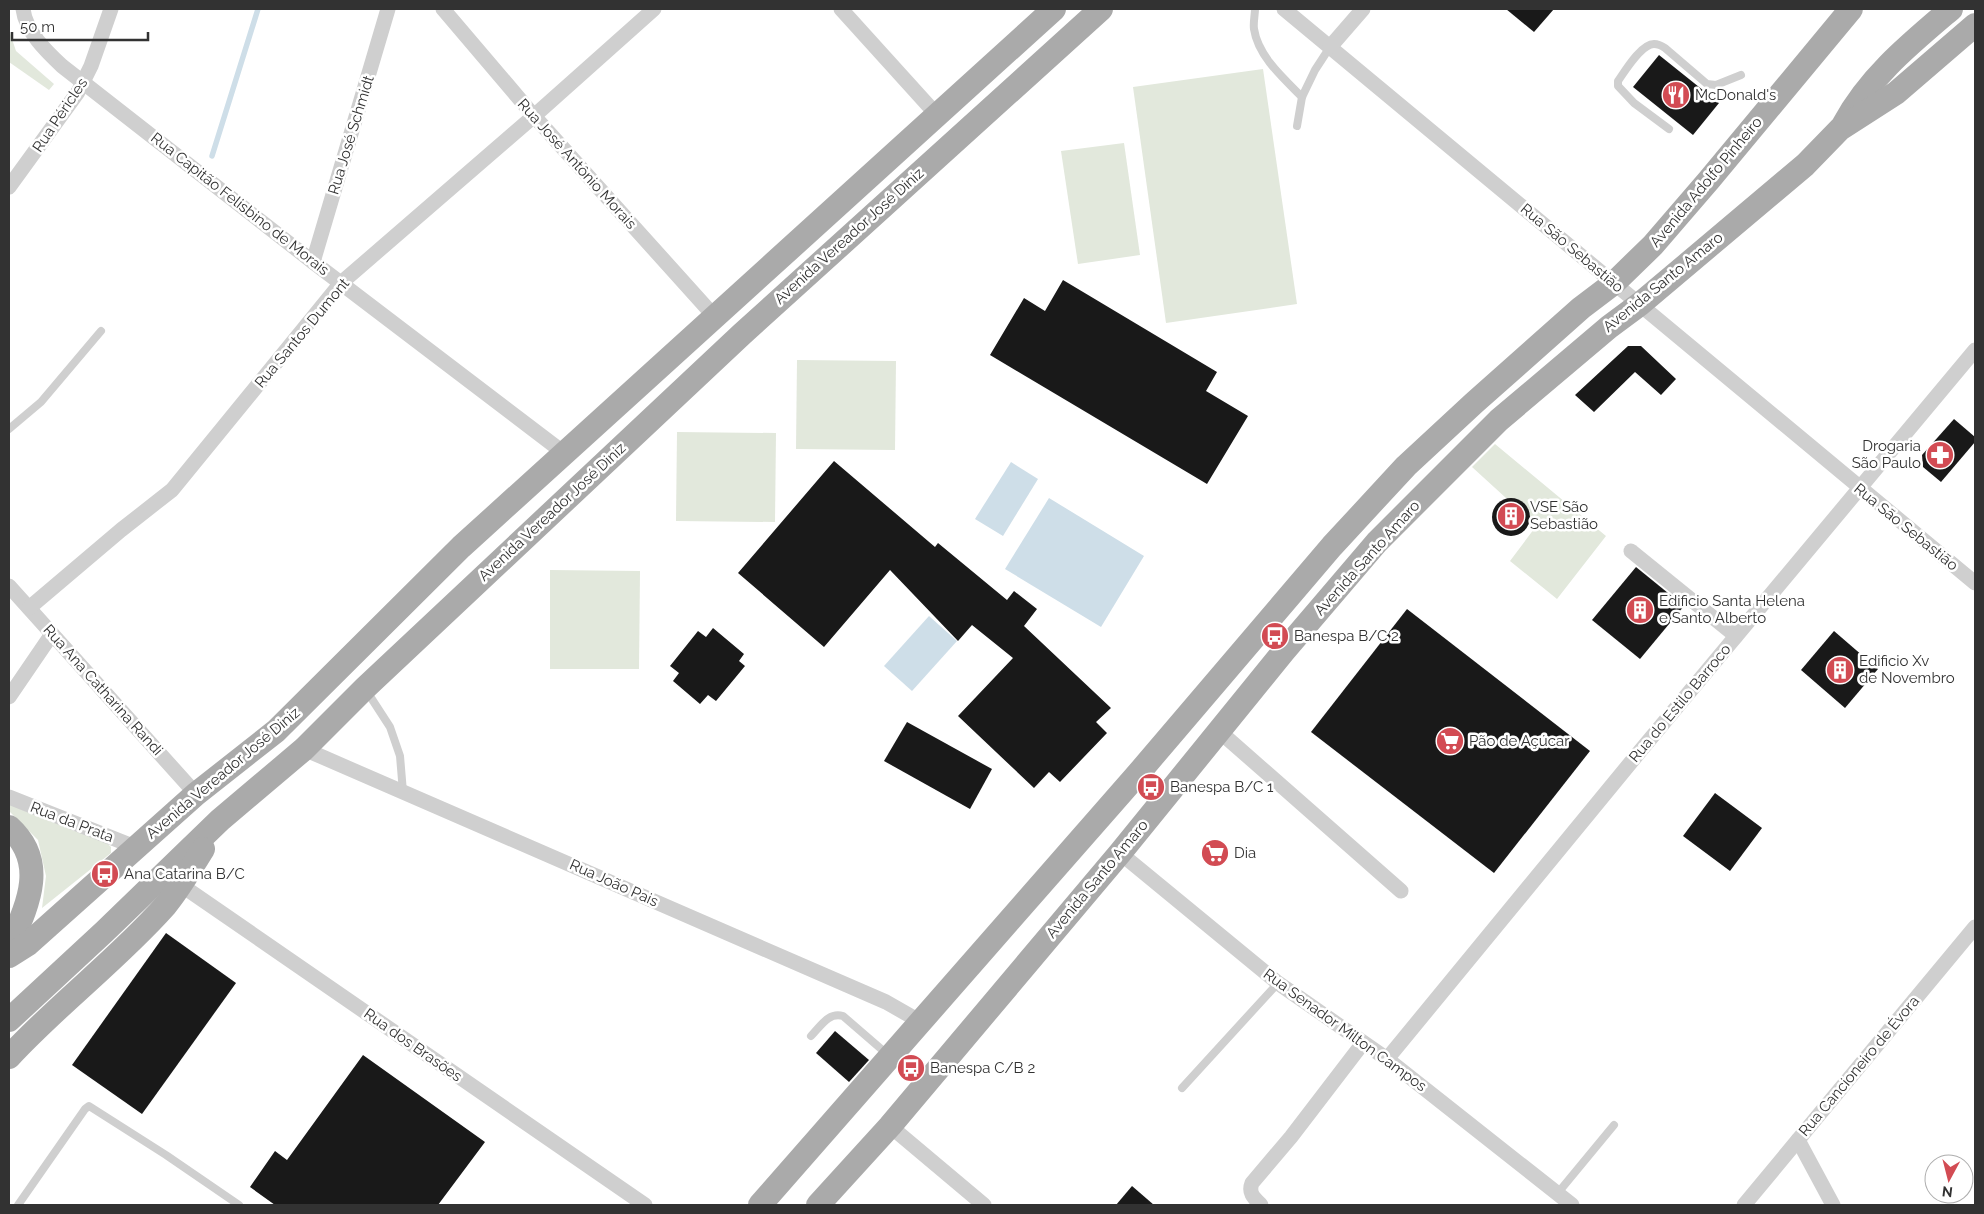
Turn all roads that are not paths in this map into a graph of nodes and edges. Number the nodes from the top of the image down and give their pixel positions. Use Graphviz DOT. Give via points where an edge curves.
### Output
graph roads {
  1 [pos="23,9"];
  2 [pos="111,9"];
  3 [pos="388,9"];
  4 [pos="443,9"];
  5 [pos="654,9"];
  6 [pos="840,9"];
  7 [pos="1054,9"];
  8 [pos="1101,9"];
  9 [pos="1255,9"];
  10 [pos="1284,9"];
  11 [pos="1362,9"];
  12 [pos="1851,9"];
  13 [pos="1951,9"];
  14 [pos="1975,25"];
  15 [pos="1330,47"];
  16 [pos="1741,75"];
  17 [pos="83,83"];
  18 [pos="1302,97"];
  19 [pos="936,114"];
  20 [pos="534,116"];
  21 [pos="1297,126"];
  22 [pos="1669,129"];
  23 [pos="1840,129"];
  24 [pos="9,187"];
  25 [pos="313,262"];
  26 [pos="341,283"];
  27 [pos="1614,283"];
  28 [pos="1640,304"];
  29 [pos="714,316"];
  30 [pos="101,331"];
  31 [pos="1975,350"];
  32 [pos="9,430"];
  33 [pos="564,453"];
  34 [pos="1859,488"];
  35 [pos="1631,551"];
  36 [pos="1975,584"];
  37 [pos="9,586"];
  38 [pos="29,608"];
  39 [pos="52,634"];
  40 [pos="1736,636"];
  41 [pos="365,688"];
  42 [pos="9,697"];
  43 [pos="1218,731"];
  44 [pos="304,749"];
  45 [pos="403,792"];
  46 [pos="196,794"];
  47 [pos="9,797"];
  48 [pos="220,820"];
  49 [pos="9,827"];
  50 [pos="135,847"];
  51 [pos="1120,853"];
  52 [pos="181,885"];
  53 [pos="1401,891"];
  54 [pos="1975,927"];
  55 [pos="15,949"];
  56 [pos="1278,983"];
  57 [pos="9,1020"];
  58 [pos="921,1022"];
  59 [pos="812,1036"];
  60 [pos="1363,1043"];
  61 [pos="9,1057"];
  62 [pos="890,1057"];
  63 [pos="1387,1059"];
  64 [pos="1182,1088"];
  65 [pos="1614,1125"];
  66 [pos="890,1126"];
  67 [pos="1798,1140"];
  68 [pos="1557,1194"];
  69 [pos="18,1205"];
  70 [pos="239,1205"];
  71 [pos="645,1205"];
  72 [pos="760,1205"];
  73 [pos="818,1205"];
  74 [pos="984,1205"];
  75 [pos="1261,1205"];
  76 [pos="1572,1205"];
  77 [pos="1744,1205"];
  78 [pos="1833,1205"];
  1 -- 17 [label="street, Rua Capitão Felisbino de Morais" via="45,51"];
  2 -- 17 [label="street, Rua Péricles"];
  3 -- 25 [label="street, Rua José Schmidt"];
  4 -- 20 [label="street, Rua José Antônio Morais"];
  5 -- 20 [label="street, Rua Santos Dumont"];
  6 -- 19 [label="street"];
  7 -- 19 [label="main road, Avenida Vereador José Diniz"];
  8 -- 41 [label="main road, Avenida Vereador José Diniz" via="742,334"];
  9 -- 18 [label="lane" via="1254,29 1262,50"];
  10 -- 15 [label="street, Rua São Sebastião"];
  11 -- 15 [label="street"];
  12 -- 27 [label="main road, Avenida Adolfo Pinheiro" via="1653,245"];
  13 -- 23 [label="main road, Avenida Santo Amaro" via="1876,79 1854,104"];
  14 -- 23 [label="main road, Avenida Santo Amaro" via="1896,94"];
  15 -- 18 [label="lane"];
  15 -- 27 [label="street, Rua São Sebastião"];
  16 -- 22 [label="lane" via="1716,85 1707,84 1658,44 1640,51 1618,81 1618,86"];
  17 -- 24 [label="street, Rua Péricles"];
  17 -- 25 [label="street, Rua Capitão Felisbino de Morais"];
  18 -- 21 [label="lane"];
  19 -- 29 [label="main road, Avenida Vereador José Diniz"];
  20 -- 26 [label="street, Rua Santos Dumont"];
  20 -- 29 [label="street, Rua José Antônio Morais"];
  23 -- 28 [label="main road, Avenida Santo Amaro" via="1805,165"];
  25 -- 26 [label="street, Rua Capitão Felisbino de Morais"];
  26 -- 33 [label="street, Rua Capitão Felisbino de Morais"];
  26 -- 38 [label="street, Rua Santos Dumont" via="172,490"];
  27 -- 28 [label="street, Rua São Sebastião"];
  27 -- 58 [label="main road, Avenida Santo Amaro" via="1474,402 1406,466 1332,546"];
  28 -- 34 [label="street, Rua São Sebastião"];
  28 -- 43 [label="main road, Avenida Santo Amaro" via="1499,420 1377,542"];
  29 -- 33 [label="main road, Avenida Vereador José Diniz"];
  30 -- 32 [label="lane" via="41,402"];
  31 -- 34 [label="street, Rua do Estilo Barroco"];
  33 -- 46 [label="main road, Avenida Vereador José Diniz" via="461,547 276,731"];
  34 -- 36 [label="street, Rua São Sebastião"];
  34 -- 40 [label="street, Rua do Estilo Barroco"];
  35 -- 40 [label="street"];
  37 -- 38 [label="street, Rua Ana Catharina Randi"];
  38 -- 39 [label="street, Rua Ana Catharina Randi"];
  39 -- 42 [label="street"];
  39 -- 46 [label="street, Rua Ana Catharina Randi"];
  40 -- 63 [label="street, Rua do Estilo Barroco"];
  41 -- 44 [label="main road, Avenida Vereador José Diniz"];
  41 -- 45 [label="lane" via="390,727 400,756"];
  43 -- 51 [label="main road, Avenida Santo Amaro"];
  43 -- 53 [label="street"];
  44 -- 45 [label="street, Rua João Pais"];
  44 -- 48 [label="main road, Avenida Vereador José Diniz"];
  45 -- 58 [label="street, Rua João Pais" via="886,1002"];
  46 -- 50 [label="main road, Avenida Vereador José Diniz"];
  47 -- 50 [label="street, Rua da Prata"];
  48 -- 52 [label="main road"];
  48 -- 57 [label="main road, Avenida Vereador José Diniz"];
  49 -- 55 [label="main road" via="31,859 32,874 28,905"];
  50 -- 55 [label="main road, Avenida Vereador José Diniz"];
  51 -- 56 [label="street, Rua Senador Milton Campos"];
  51 -- 66 [label="main road, Avenida Santo Amaro"];
  52 -- 61 [label="main road" via="121,950"];
  52 -- 71 [label="street, Rua dos Brasões"];
  54 -- 67 [label="street, Rua Cancioneiro de Évora"];
  56 -- 60 [label="street, Rua Senador Milton Campos"];
  56 -- 64 [label="lane"];
  58 -- 62 [label="main road, Avenida Santo Amaro"];
  59 -- 62 [label="lane" via="829,1017 836,1014 843,1016"];
  60 -- 63 [label="street, Rua Senador Milton Campos"];
  60 -- 75 [label="street" via="1252,1183 1252,1196"];
  62 -- 72 [label="main road, Avenida Santo Amaro"];
  63 -- 68 [label="street, Rua Senador Milton Campos"];
  65 -- 68 [label="lane"];
  66 -- 73 [label="main road, Avenida Santo Amaro"];
  66 -- 74 [label="street"];
  67 -- 77 [label="street, Rua Cancioneiro de Évora"];
  67 -- 78 [label="street"];
  68 -- 76 [label="street, Rua Senador Milton Campos"];
  69 -- 70 [label="lane" via="89,1106"];
}
